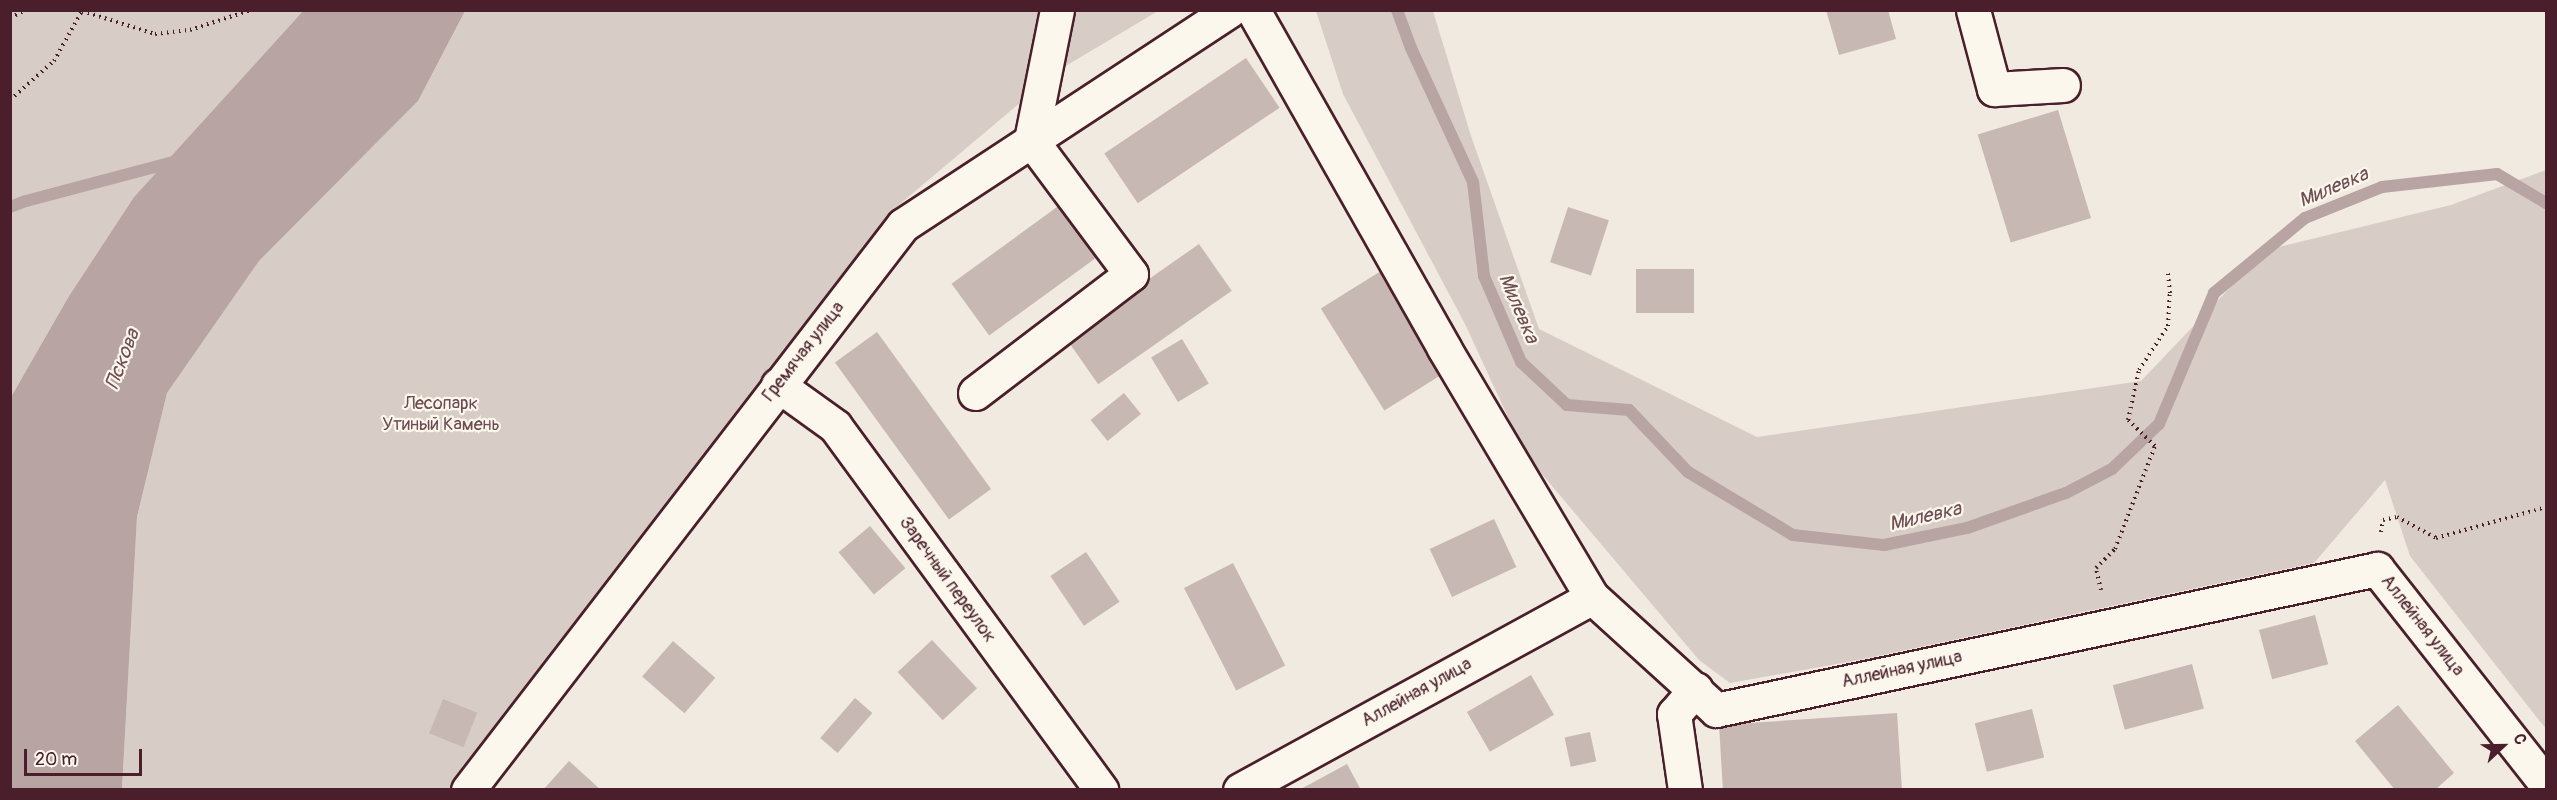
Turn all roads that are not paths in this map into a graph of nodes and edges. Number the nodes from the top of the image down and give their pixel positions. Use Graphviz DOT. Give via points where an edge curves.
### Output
graph roads {
  1 [pos="1057,10"];
  2 [pos="1230,10"];
  3 [pos="1253,10"];
  4 [pos="1973,10"];
  5 [pos="2064,85"];
  6 [pos="1031,140"];
  7 [pos="778,385"];
  8 [pos="975,393"];
  9 [pos="1592,597"];
  10 [pos="1695,689"];
  11 [pos="2547,784"];
  12 [pos="468,789"];
  13 [pos="1101,789"];
  14 [pos="1240,789"];
  15 [pos="1685,789"];
  1 -- 6 [label="street"];
  2 -- 6 [label="street, Гремячая улица"];
  3 -- 9 [label="street" via="1444,348"];
  4 -- 5 [label="street" via="1994,89"];
  6 -- 7 [label="street, Гремячая улица" via="903,225"];
  6 -- 8 [label="street" via="1131,274"];
  7 -- 12 [label="street, Гремячая улица"];
  7 -- 13 [label="street, Заречный переулок" via="835,426"];
  9 -- 10 [label="street, Аллейная улица"];
  9 -- 14 [label="street, Аллейная улица"];
  10 -- 11 [label="street, Аллейная улица" via="1716,710 2377,569"];
  10 -- 15 [label="street" via="1674,714"];
}
